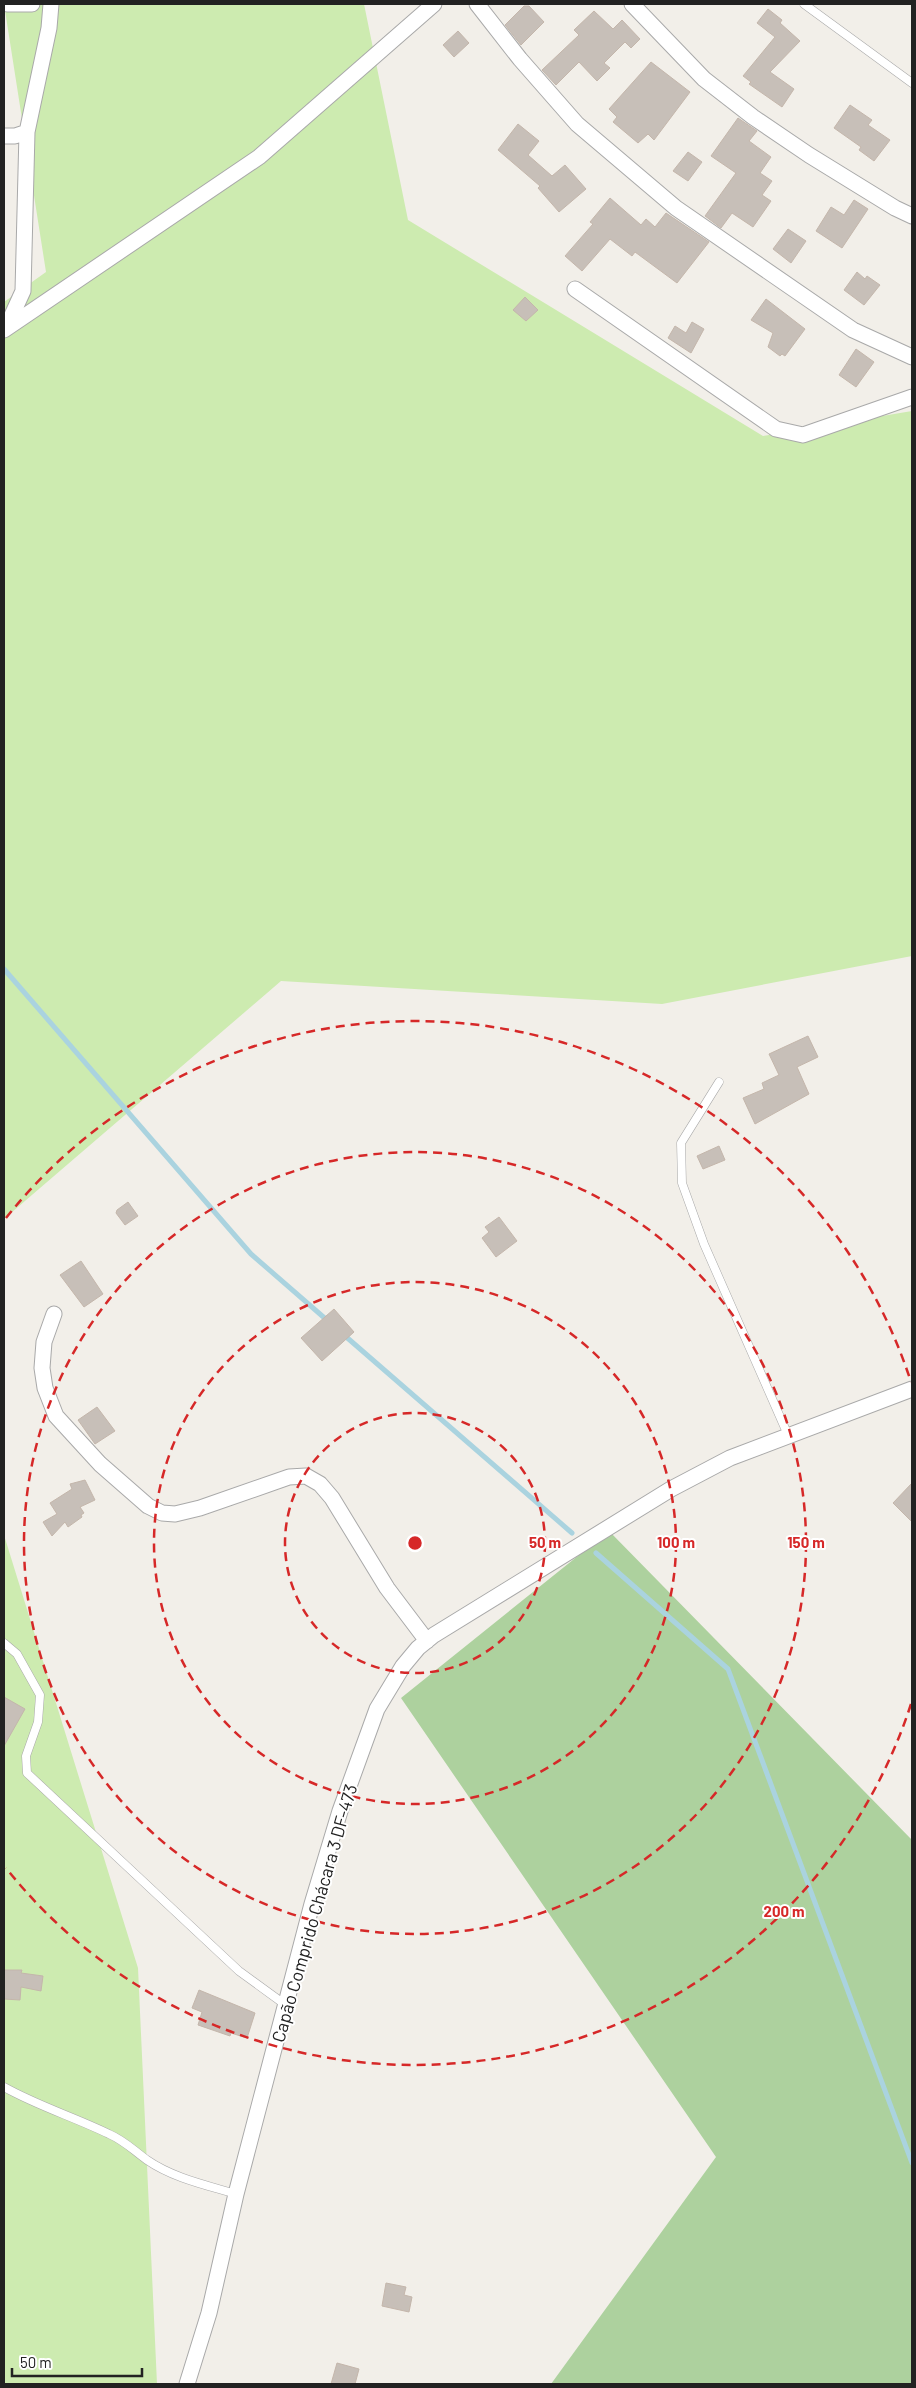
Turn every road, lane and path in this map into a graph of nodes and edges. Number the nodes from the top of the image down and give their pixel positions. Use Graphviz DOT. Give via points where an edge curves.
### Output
graph roads {
  1 [pos="7,4"];
  2 [pos="32,4"];
  3 [pos="51,4"];
  4 [pos="434,4"];
  5 [pos="477,4"];
  6 [pos="632,4"];
  7 [pos="804,4"];
  8 [pos="912,83"];
  9 [pos="28,132"];
  10 [pos="4,136"];
  11 [pos="912,216"];
  12 [pos="576,289"];
  13 [pos="4,330"];
  14 [pos="912,357"];
  15 [pos="912,397"];
  16 [pos="719,1082"];
  17 [pos="54,1314"];
  18 [pos="912,1389"];
  19 [pos="788,1435"];
  20 [pos="426,1641"];
  21 [pos="4,1643"];
  22 [pos="287,2006"];
  23 [pos="4,2087"];
  24 [pos="236,2194"];
  25 [pos="187,2384"];
  1 -- 2 [label="street"];
  3 -- 9 [label="street"];
  4 -- 13 [label="street" via="259,157"];
  5 -- 14 [label="street" via="577,124 676,208 853,330"];
  6 -- 11 [label="street" via="704,79 753,117 894,208"];
  7 -- 8 [label="lane"];
  9 -- 10 [label="street"];
  9 -- 13 [label="street" via="23,291"];
  12 -- 15 [label="street" via="776,429 803,434"];
  16 -- 19 [label="lane" via="681,1143 682,1183 704,1244"];
  17 -- 20 [label="street" via="44,1342 42,1368 45,1388 56,1416 100,1464 148,1506 162,1513 175,1514 289,1477 306,1476 320,1484 332,1498 387,1588"];
  18 -- 19 [label="street, Capão Comprido Chácara 3 DF-473"];
  19 -- 20 [label="street, Capão Comprido Chácara 3 DF-473" via="730,1458 671,1490"];
  20 -- 22 [label="street, Capão Comprido Chácara 3 DF-473" via="403,1666 377,1709 340,1811 312,1904"];
  21 -- 22 [label="lane" via="17,1654 40,1695 38,1722 26,1756 27,1774 239,1971"];
  22 -- 24 [label="street, Capão Comprido Chácara 3 DF-473"];
  23 -- 24 [label="lane" via="126,2142 147,2160 175,2176"];
  24 -- 25 [label="street, Capão Comprido Chácara 3 DF-473" via="209,2313"];
}
